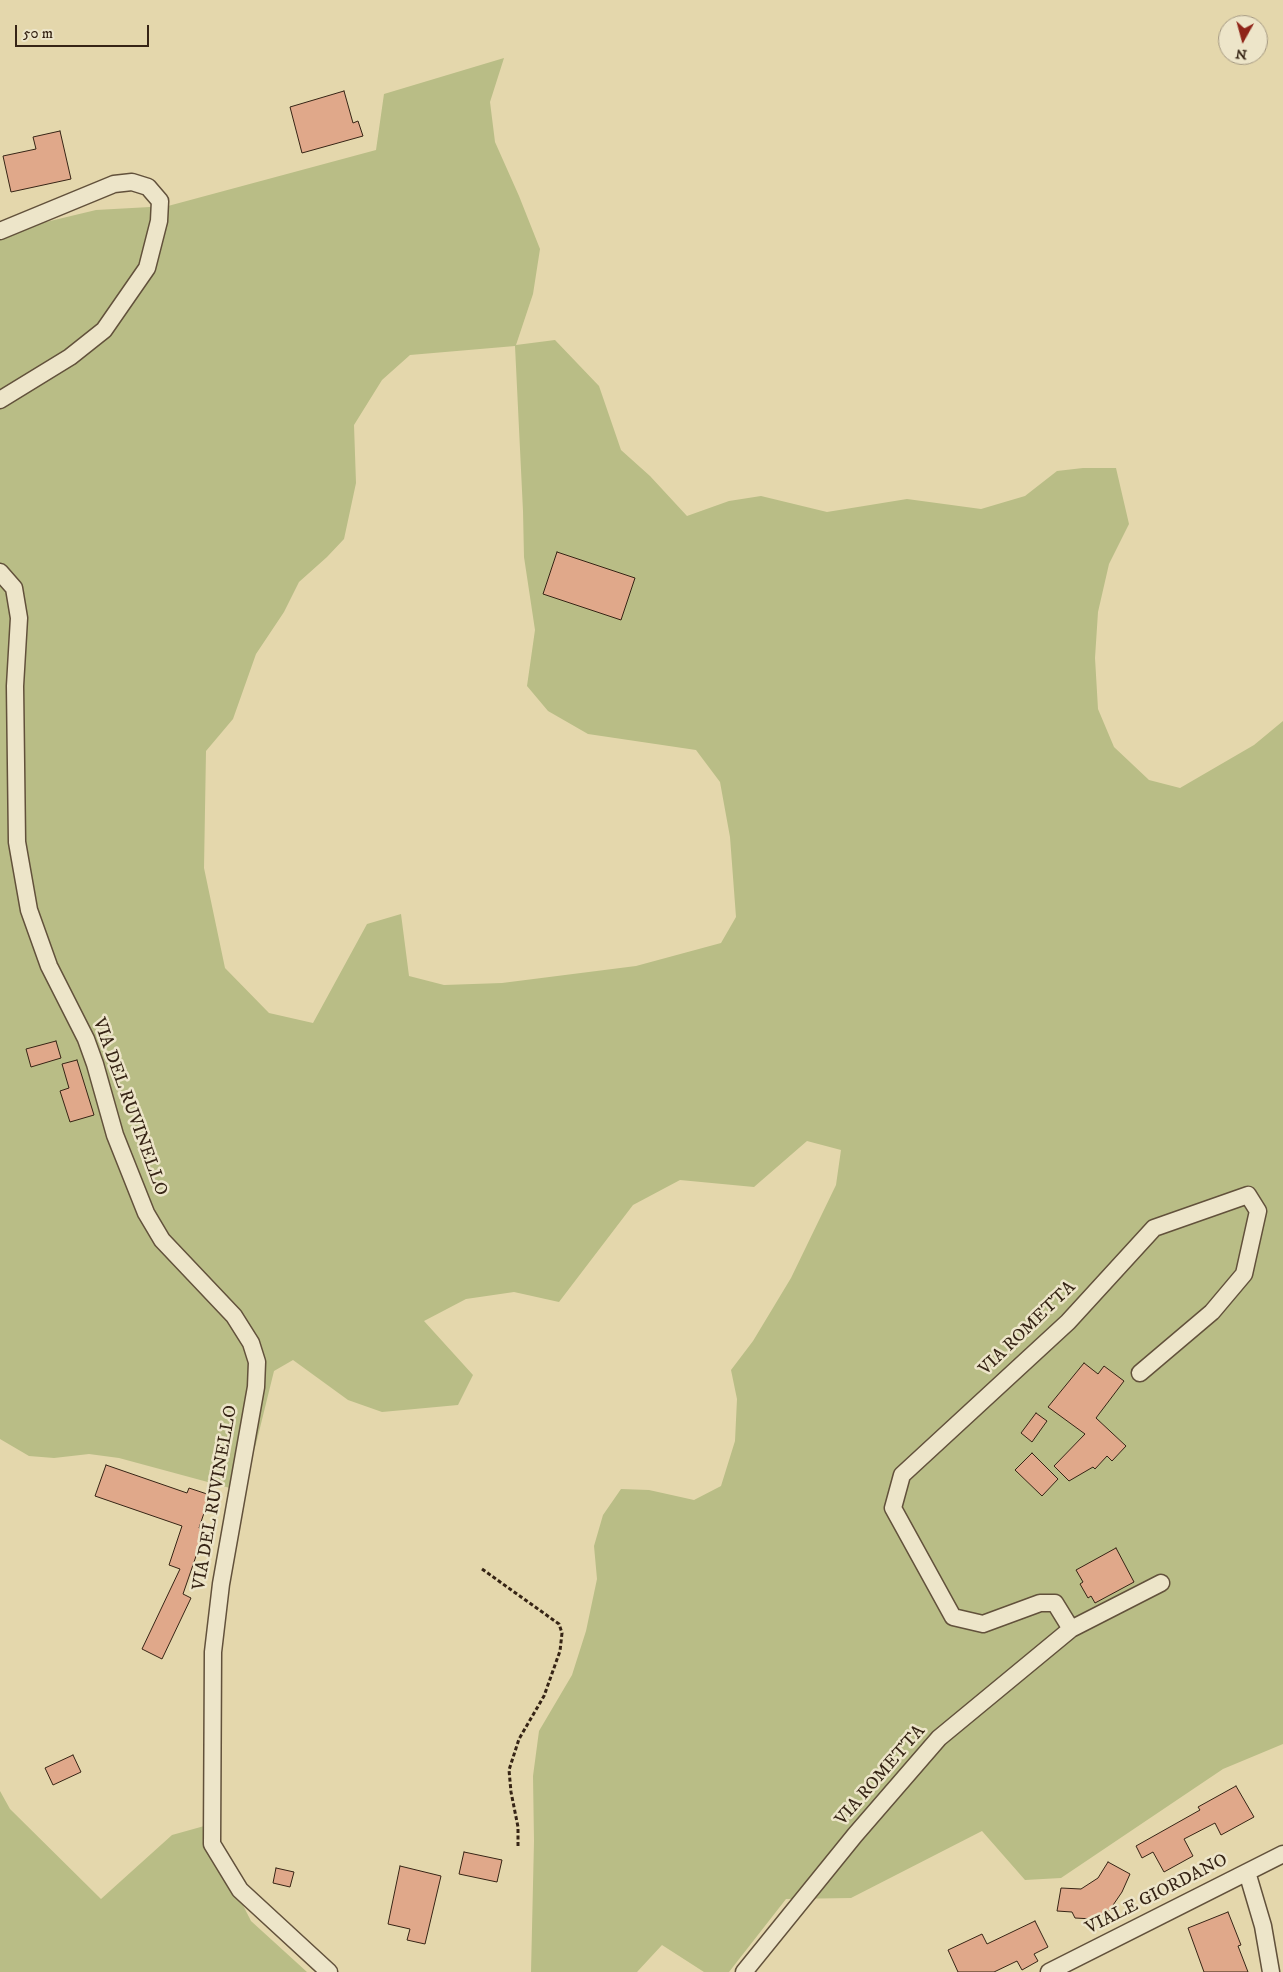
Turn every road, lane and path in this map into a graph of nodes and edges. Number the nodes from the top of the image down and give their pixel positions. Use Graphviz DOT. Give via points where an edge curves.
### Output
graph roads {
  1 [pos="0,231"];
  2 [pos="0,400"];
  3 [pos="0,572"];
  4 [pos="1140,1373"];
  5 [pos="482,1569"];
  6 [pos="1161,1583"];
  7 [pos="1071,1629"];
  8 [pos="518,1848"];
  9 [pos="1283,1854"];
  10 [pos="1247,1872"];
  11 [pos="1076,1965"];
  12 [pos="329,1972"];
  13 [pos="744,1972"];
  14 [pos="1049,1972"];
  15 [pos="1271,1972"];
  1 -- 2 [label="street" via="114,184 132,182 148,187 160,201 159,221 147,268 104,330 70,358"];
  3 -- 12 [label="street, VIA DEL RUVINELLO" via="14,588 19,618 15,686 17,842 29,910 49,966 86,1039 115,1135 146,1212 162,1240 234,1316 251,1343 257,1362 256,1388 221,1584 213,1652 212,1844 240,1890"];
  4 -- 7 [label="street, VIA ROMETTA" via="1212,1312 1244,1274 1258,1212 1248,1195 1154,1228 1068,1322 902,1475 893,1508 953,1617 983,1624 1040,1603 1055,1604"];
  5 -- 8 [label="path" via="559,1624 562,1633 560,1651 544,1696 519,1739 509,1770"];
  6 -- 7 [label="street, VIA ROMETTA"];
  7 -- 13 [label="street, VIA ROMETTA" via="939,1738"];
  9 -- 10 [label="street, VIALE GIORDANO"];
  10 -- 11 [label="street, VIALE GIORDANO"];
  10 -- 15 [label="street" via="1263,1926"];
  11 -- 14 [label="street, VIALE GIORDANO"];
}
